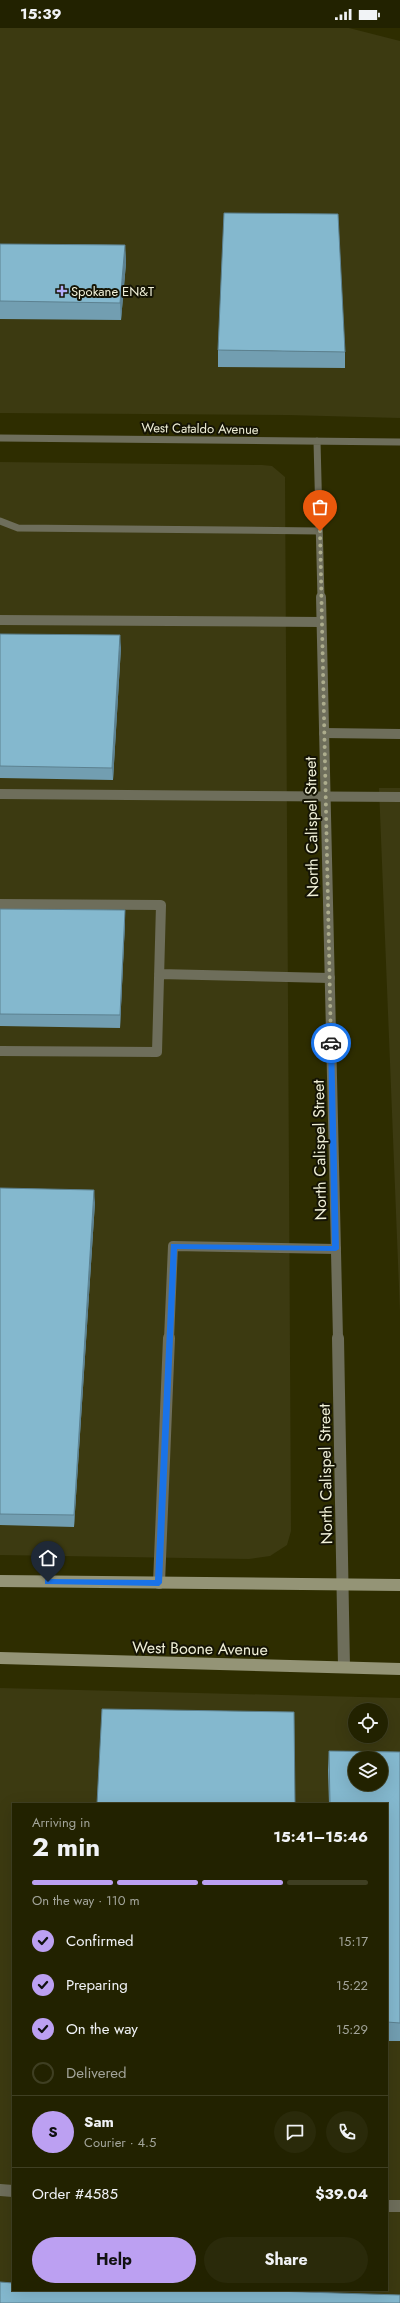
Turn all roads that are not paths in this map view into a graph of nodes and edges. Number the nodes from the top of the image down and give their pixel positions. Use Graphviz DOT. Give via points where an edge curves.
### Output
graph roads {
  1 [pos="0,438"];
  2 [pos="317,441"];
  3 [pos="400,442"];
  4 [pos="0,521"];
  5 [pos="320,531"];
  6 [pos="0,620"];
  7 [pos="321,622"];
  8 [pos="324,733"];
  9 [pos="400,734"];
  10 [pos="0,794"];
  11 [pos="325,796"];
  12 [pos="400,798"];
  13 [pos="0,904"];
  14 [pos="159,974"];
  15 [pos="330,978"];
  16 [pos="0,1051"];
  17 [pos="336,1249"];
  18 [pos="0,1581"];
  19 [pos="159,1583"];
  20 [pos="342,1584"];
  21 [pos="400,1585"];
  22 [pos="0,1658"];
  23 [pos="344,1667"];
  24 [pos="400,1669"];
  25 [pos="0,2190"];
  26 [pos="12,2191"];
  27 [pos="388,2206"];
  28 [pos="400,2206"];
  1 -- 2 [label="street, West Cataldo Avenue"];
  2 -- 3 [label="street, West Cataldo Avenue"];
  2 -- 5 [label="street, North Calispel Street"];
  4 -- 5 [label="street" via="18,528"];
  5 -- 7 [label="street, North Calispel Street"];
  6 -- 7 [label="street"];
  7 -- 8 [label="street, North Calispel Street"];
  8 -- 9 [label="street"];
  8 -- 11 [label="street, North Calispel Street"];
  10 -- 11 [label="street"];
  11 -- 12 [label="street"];
  11 -- 15 [label="street, North Calispel Street"];
  13 -- 14 [label="street" via="161,905"];
  14 -- 15 [label="street"];
  14 -- 16 [label="street" via="157,1052"];
  15 -- 17 [label="street, North Calispel Street"];
  17 -- 19 [label="street" via="173,1246"];
  17 -- 20 [label="street, North Calispel Street"];
  18 -- 19 [label="street"];
  19 -- 20 [label="street"];
  20 -- 21 [label="street"];
  20 -- 23 [label="street, North Calispel Street"];
  22 -- 23 [label="street, West Boone Avenue"];
  23 -- 24 [label="street, West Boone Avenue"];
  25 -- 26 [label="street"];
  27 -- 28 [label="street"];
}
